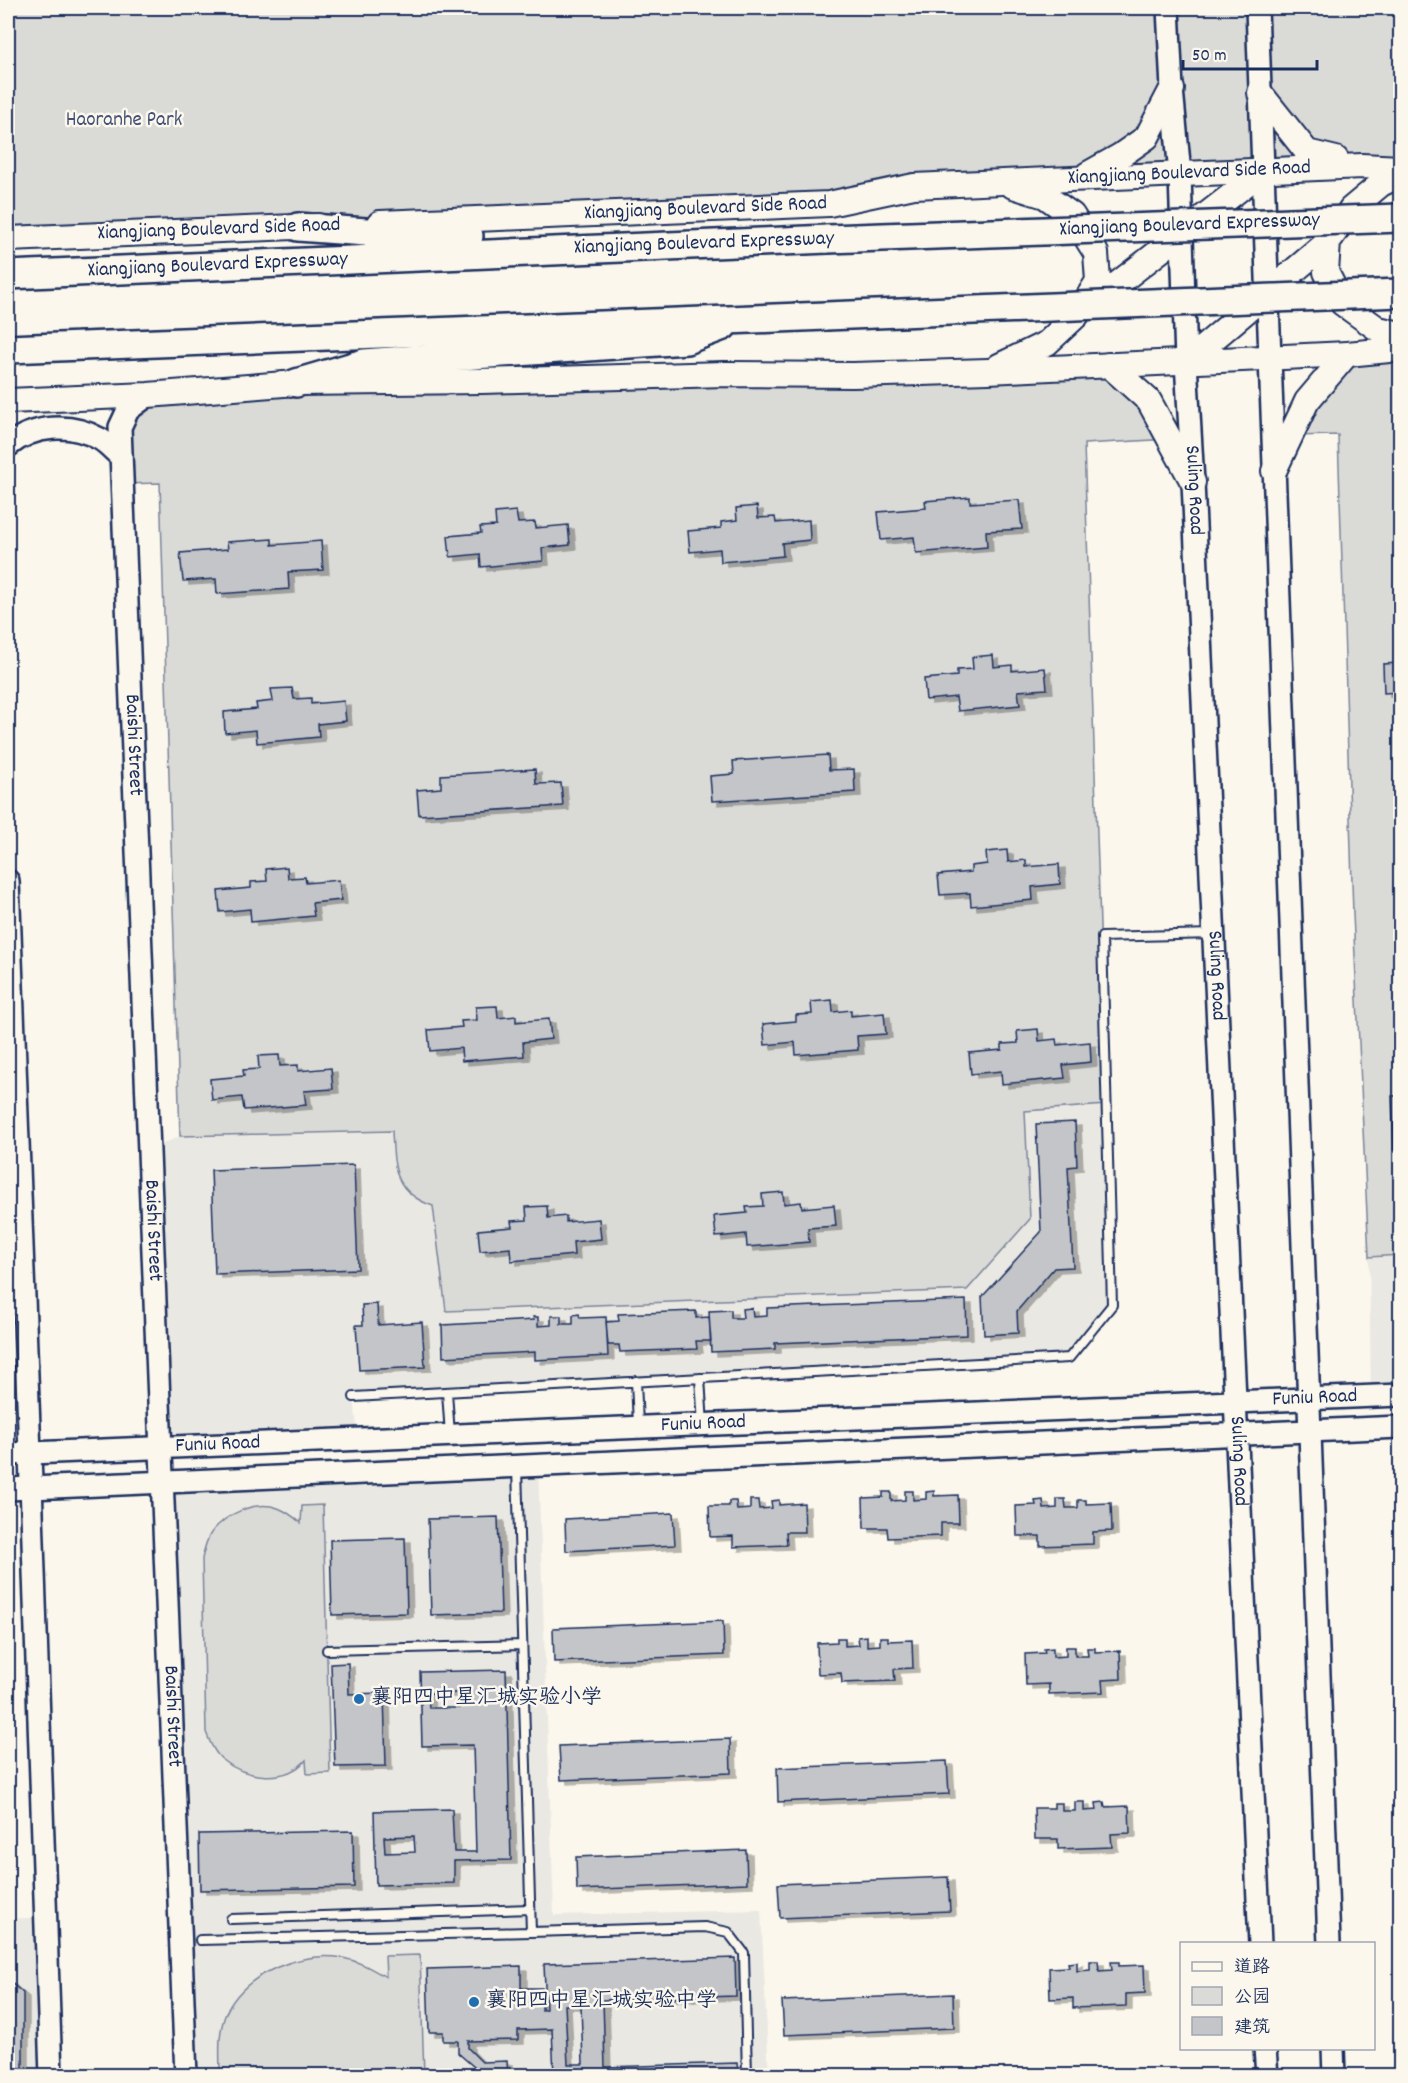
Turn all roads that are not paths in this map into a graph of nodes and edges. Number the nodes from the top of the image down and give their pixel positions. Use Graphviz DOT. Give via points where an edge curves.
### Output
graph roads {
  1 [pos="1168,8"];
  2 [pos="1257,8"];
  3 [pos="1172,89"];
  4 [pos="1260,93"];
  5 [pos="1362,166"];
  6 [pos="1401,168"];
  7 [pos="1264,170"];
  8 [pos="1180,174"];
  9 [pos="1401,175"];
  10 [pos="1082,177"];
  11 [pos="996,181"];
  12 [pos="1401,218"];
  13 [pos="298,227"];
  14 [pos="1181,234"];
  15 [pos="8,239"];
  16 [pos="1328,242"];
  17 [pos="709,244"];
  18 [pos="8,275"];
  19 [pos="1269,292"];
  20 [pos="1401,293"];
  21 [pos="1077,315"];
  22 [pos="744,318"];
  23 [pos="1401,334"];
  24 [pos="8,349"];
  25 [pos="1401,349"];
  26 [pos="1347,354"];
  27 [pos="1271,358"];
  28 [pos="1185,362"];
  29 [pos="1109,365"];
  30 [pos="988,371"];
  31 [pos="296,383"];
  32 [pos="148,395"];
  33 [pos="8,400"];
  34 [pos="8,446"];
  35 [pos="121,457"];
  36 [pos="1274,471"];
  37 [pos="1193,482"];
  38 [pos="8,881"];
  39 [pos="1214,934"];
  40 [pos="700,1378"];
  41 [pos="636,1381"];
  42 [pos="447,1392"];
  43 [pos="1401,1395"];
  44 [pos="354,1396"];
  45 [pos="1309,1399"];
  46 [pos="1236,1402"];
  47 [pos="703,1425"];
  48 [pos="1401,1427"];
  49 [pos="638,1428"];
  50 [pos="1311,1431"];
  51 [pos="1237,1434"];
  52 [pos="450,1436"];
  53 [pos="161,1448"];
  54 [pos="30,1453"];
  55 [pos="8,1454"];
  56 [pos="517,1466"];
  57 [pos="162,1482"];
  58 [pos="31,1488"];
  59 [pos="8,1489"];
  60 [pos="522,1645"];
  61 [pos="327,1650"];
  62 [pos="530,1909"];
  63 [pos="231,1919"];
  64 [pos="531,1932"];
  65 [pos="200,1940"];
  66 [pos="1260,1942"];
  67 [pos="1329,1942"];
  68 [pos="1265,2050"];
  69 [pos="1333,2050"];
  70 [pos="51,2076"];
  71 [pos="186,2076"];
  72 [pos="747,2076"];
  73 [pos="1266,2076"];
  74 [pos="1334,2076"];
  1 -- 3 [label="street, Suling Road"];
  2 -- 4 [label="street"];
  3 -- 8 [label="street, Suling Road"];
  3 -- 10 [label="main road" via="1147,137"];
  4 -- 5 [label="main road" via="1307,152"];
  4 -- 7 [label="street"];
  5 -- 6 [label="main road, Xiangjiang Boulevard Side Road"];
  5 -- 7 [label="main road, Xiangjiang Boulevard Side Road"];
  7 -- 8 [label="main road, Xiangjiang Boulevard Side Road"];
  7 -- 14 [label="main road"];
  7 -- 19 [label="street"];
  8 -- 10 [label="main road, Xiangjiang Boulevard Side Road"];
  8 -- 14 [label="street, Suling Road"];
  9 -- 16 [label="main road" via="1381,184 1351,209"];
  10 -- 11 [label="main road, Xiangjiang Boulevard Side Road"];
  11 -- 13 [label="main road, Xiangjiang Boulevard Side Road" via="914,186 829,204"];
  11 -- 21 [label="main road" via="1045,196 1072,215 1096,253 1098,281"];
  12 -- 17 [label="highway, Xiangjiang Boulevard Expressway, bridge"];
  13 -- 15 [label="main road, Xiangjiang Boulevard Side Road"];
  13 -- 17 [label="highway" via="434,237 602,232"];
  14 -- 21 [label="main road"];
  14 -- 28 [label="street, Suling Road"];
  16 -- 19 [label="main road"];
  16 -- 23 [label="main road" via="1326,272 1342,303 1378,329"];
  17 -- 18 [label="highway, Xiangjiang Boulevard Expressway"];
  19 -- 27 [label="street"];
  19 -- 28 [label="main road"];
  20 -- 22 [label="highway, bridge"];
  21 -- 30 [label="main road" via="1047,343"];
  22 -- 24 [label="highway"];
  22 -- 31 [label="highway" via="686,340 364,363"];
  25 -- 26 [label="main road"];
  26 -- 27 [label="main road"];
  26 -- 36 [label="main road" via="1307,401"];
  27 -- 28 [label="main road"];
  27 -- 36 [label="street"];
  28 -- 29 [label="main road"];
  28 -- 37 [label="street, Suling Road"];
  29 -- 30 [label="main road"];
  29 -- 37 [label="main road" via="1149,401"];
  30 -- 31 [label="main road"];
  31 -- 32 [label="main road"];
  32 -- 33 [label="main road"];
  32 -- 35 [label="street, Baishi Street" via="128,410 120,427"];
  34 -- 35 [label="street" via="33,430 71,428 100,439"];
  35 -- 53 [label="street, Baishi Street"];
  36 -- 45 [label="street"];
  37 -- 39 [label="street, Suling Road"];
  38 -- 54 [label="street"];
  39 -- 40 [label="lane" via="1102,937 1112,1305 1069,1359"];
  39 -- 46 [label="street, Suling Road"];
  40 -- 41 [label="lane"];
  40 -- 47 [label="lane"];
  41 -- 42 [label="lane"];
  41 -- 49 [label="lane"];
  42 -- 44 [label="lane"];
  42 -- 52 [label="lane"];
  43 -- 45 [label="street, Funiu Road"];
  45 -- 46 [label="street, Funiu Road"];
  45 -- 50 [label="street"];
  46 -- 47 [label="street, Funiu Road"];
  46 -- 51 [label="street, Suling Road"];
  47 -- 49 [label="street, Funiu Road"];
  48 -- 50 [label="street"];
  49 -- 52 [label="street, Funiu Road"];
  50 -- 51 [label="street"];
  50 -- 67 [label="street"];
  51 -- 56 [label="street"];
  51 -- 66 [label="street, Suling Road"];
  52 -- 53 [label="street, Funiu Road"];
  53 -- 54 [label="street, Funiu Road"];
  53 -- 57 [label="street, Baishi Street"];
  54 -- 55 [label="street, Funiu Road"];
  54 -- 58 [label="street"];
  56 -- 57 [label="street"];
  56 -- 60 [label="lane"];
  57 -- 58 [label="street"];
  57 -- 71 [label="street, Baishi Street"];
  58 -- 59 [label="street"];
  58 -- 70 [label="street"];
  60 -- 61 [label="lane"];
  60 -- 62 [label="lane"];
  62 -- 63 [label="lane"];
  62 -- 64 [label="lane"];
  64 -- 65 [label="lane"];
  64 -- 72 [label="lane" via="705,1927 728,1932 744,1953"];
  68 -- 73 [label="street"];
  69 -- 74 [label="street"];
}
